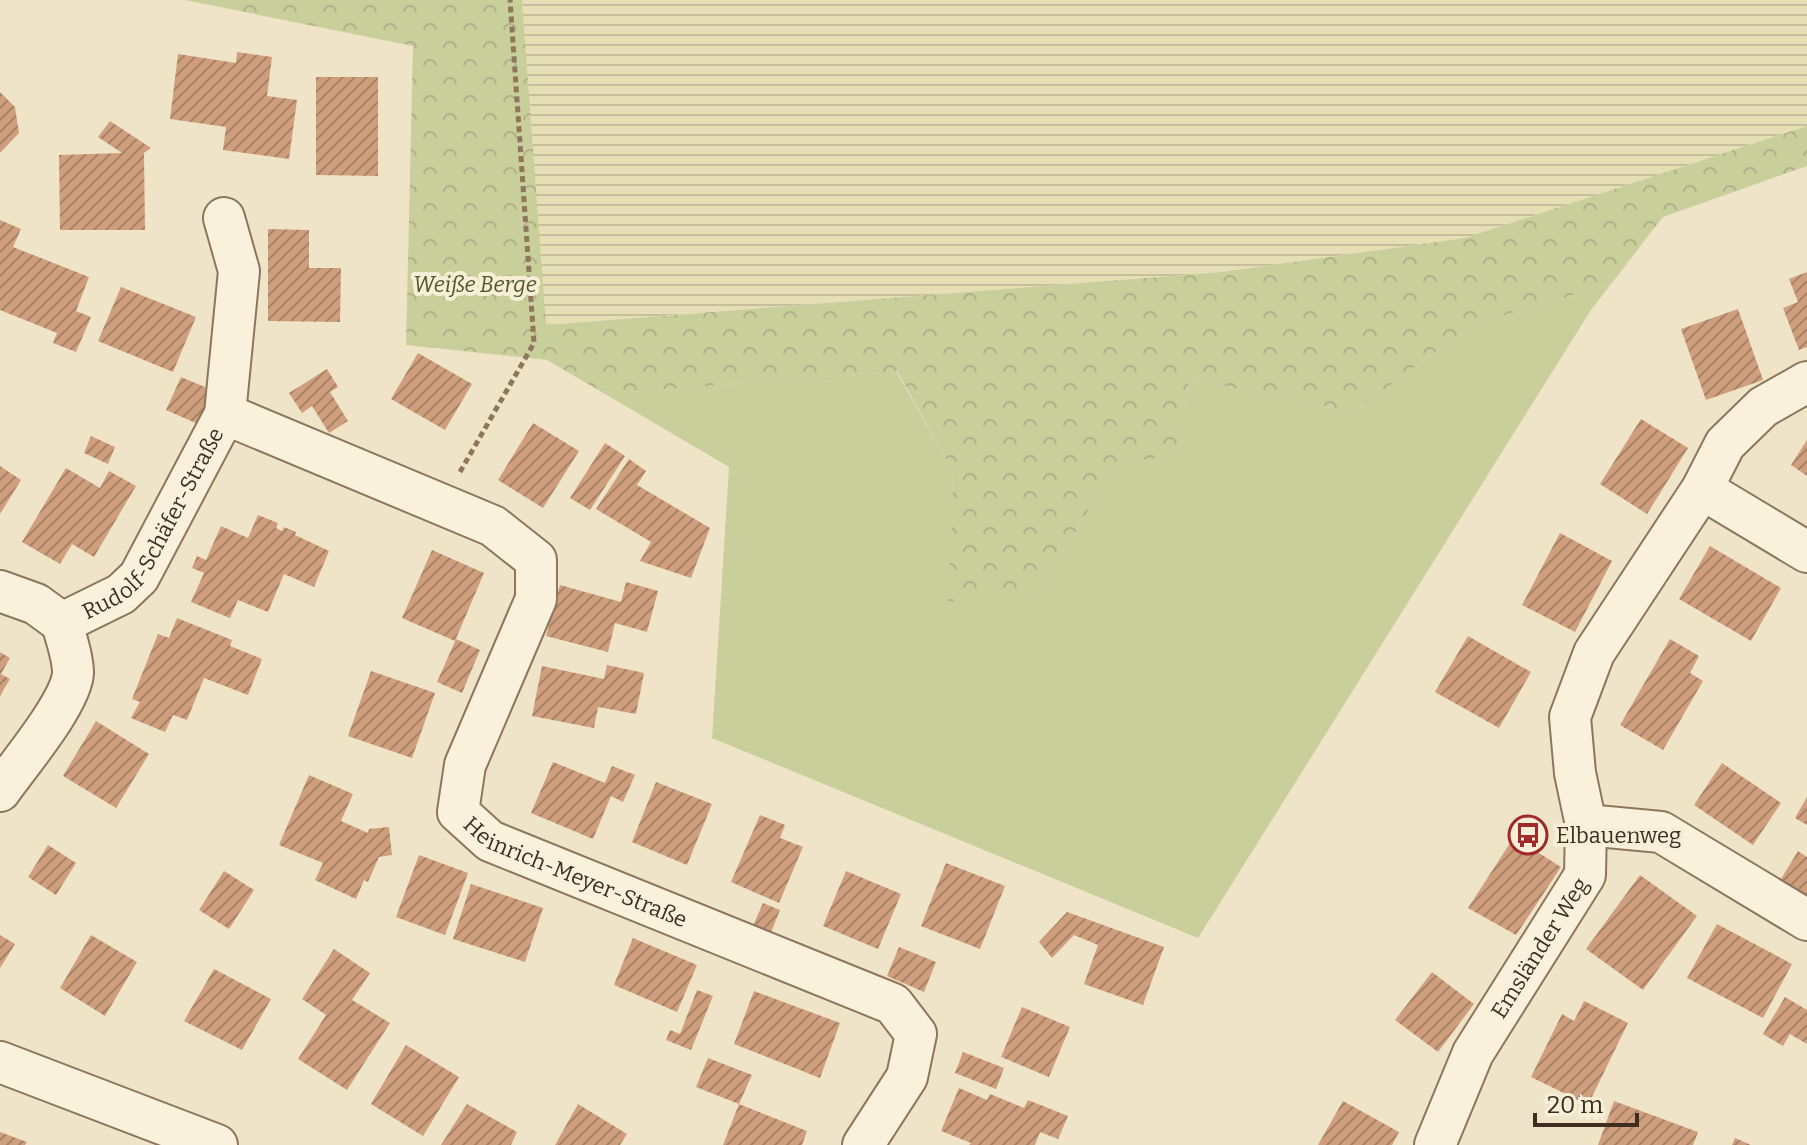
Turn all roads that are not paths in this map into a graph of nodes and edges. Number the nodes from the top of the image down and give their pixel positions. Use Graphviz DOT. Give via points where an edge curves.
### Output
graph roads {
  1 [pos="224,218"];
  2 [pos="1807,382"];
  3 [pos="225,414"];
  4 [pos="1702,489"];
  5 [pos="1807,552"];
  6 [pos="0,591"];
  7 [pos="62,623"];
  8 [pos="0,791"];
  9 [pos="1586,825"];
  10 [pos="1807,920"];
  11 [pos="0,1062"];
  12 [pos="1450,1141"];
  13 [pos="217,1145"];
  14 [pos="863,1145"];
  1 -- 3 [label="street, Rudolf-Schäfer-Straße" via="239,271"];
  2 -- 4 [label="street, Emsländer Weg" via="1763,407 1725,444"];
  3 -- 7 [label="street, Rudolf-Schäfer-Straße" via="139,577 121,594"];
  3 -- 14 [label="street, Heinrich-Meyer-Straße" via="493,526 536,560 536,599 465,765 458,812 490,841 893,1004 916,1034 907,1077"];
  4 -- 5 [label="street"];
  4 -- 9 [label="street, Emsländer Weg" via="1594,653 1570,717"];
  6 -- 7 [label="street" via="36,604"];
  7 -- 8 [label="street, Rudolf-Schäfer-Straße" via="73,675 65,699"];
  9 -- 10 [label="street" via="1661,832"];
  9 -- 12 [label="street, Emsländer Weg" via="1585,875 1473,1053"];
  11 -- 13 [label="street"];
}
